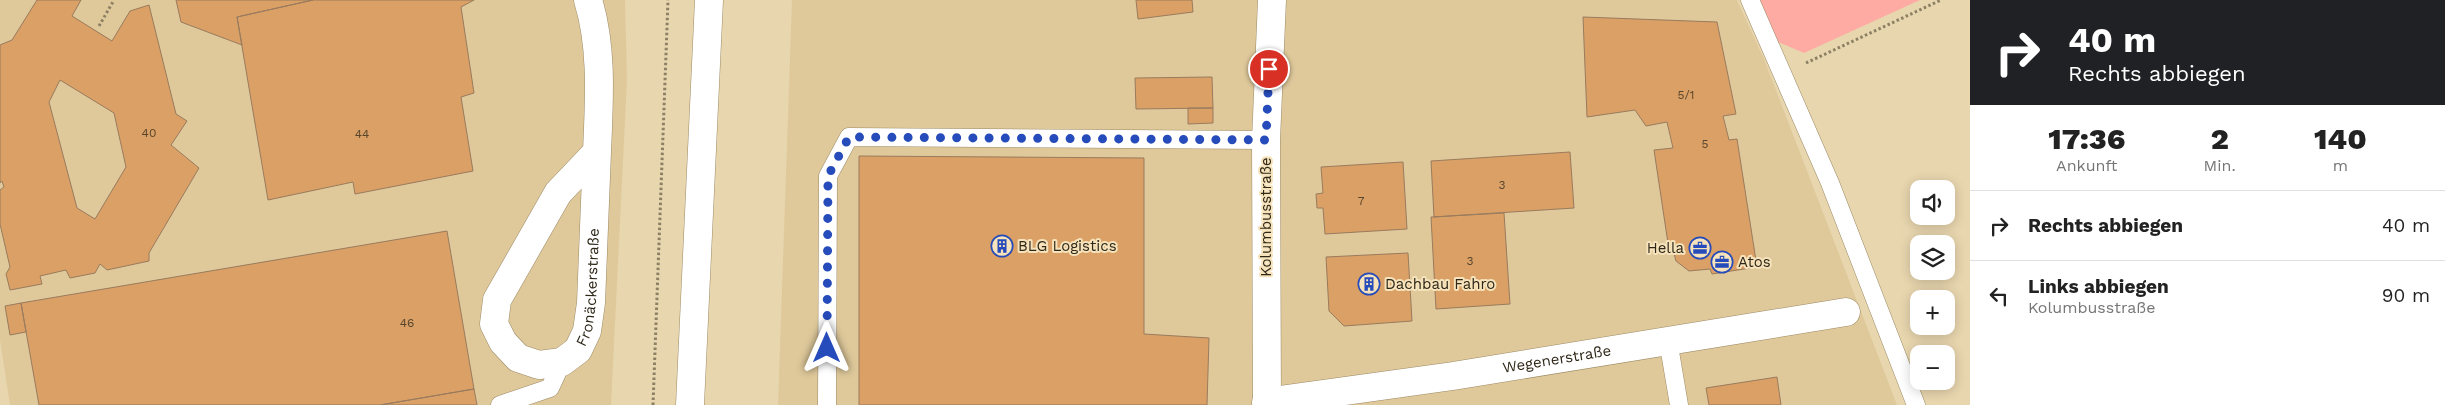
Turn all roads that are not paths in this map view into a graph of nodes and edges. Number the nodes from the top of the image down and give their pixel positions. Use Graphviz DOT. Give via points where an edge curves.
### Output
graph roads {
  1 [pos="588,0"];
  2 [pos="709,0"];
  3 [pos="1272,0"];
  4 [pos="1750,0"];
  5 [pos="1266,140"];
  6 [pos="597,152"];
  7 [pos="1846,312"];
  8 [pos="1668,340"];
  9 [pos="562,362"];
  10 [pos="1266,403"];
  11 [pos="500,405"];
  12 [pos="690,405"];
  13 [pos="826,405"];
  14 [pos="1679,405"];
  15 [pos="1916,405"];
  1 -- 6 [label="street, Fronäckerstraße" via="597,49"];
  2 -- 12 [label="street"];
  3 -- 5 [label="street, Kolumbusstraße"];
  4 -- 15 [label="lane" via="1830,183"];
  5 -- 10 [label="street, Kolumbusstraße"];
  5 -- 13 [label="lane" via="849,137 828,176"];
  6 -- 9 [label="street, Fronäckerstraße" via="588,331 578,350"];
  6 -- 9 [label="street, Fronäckerstraße" via="558,193 496,300 494,324 502,342 518,358 539,365"];
  7 -- 8 [label="street, Wegenerstraße"];
  8 -- 10 [label="street, Wegenerstraße"];
  8 -- 14 [label="lane"];
  9 -- 11 [label="lane" via="550,388"];
}
